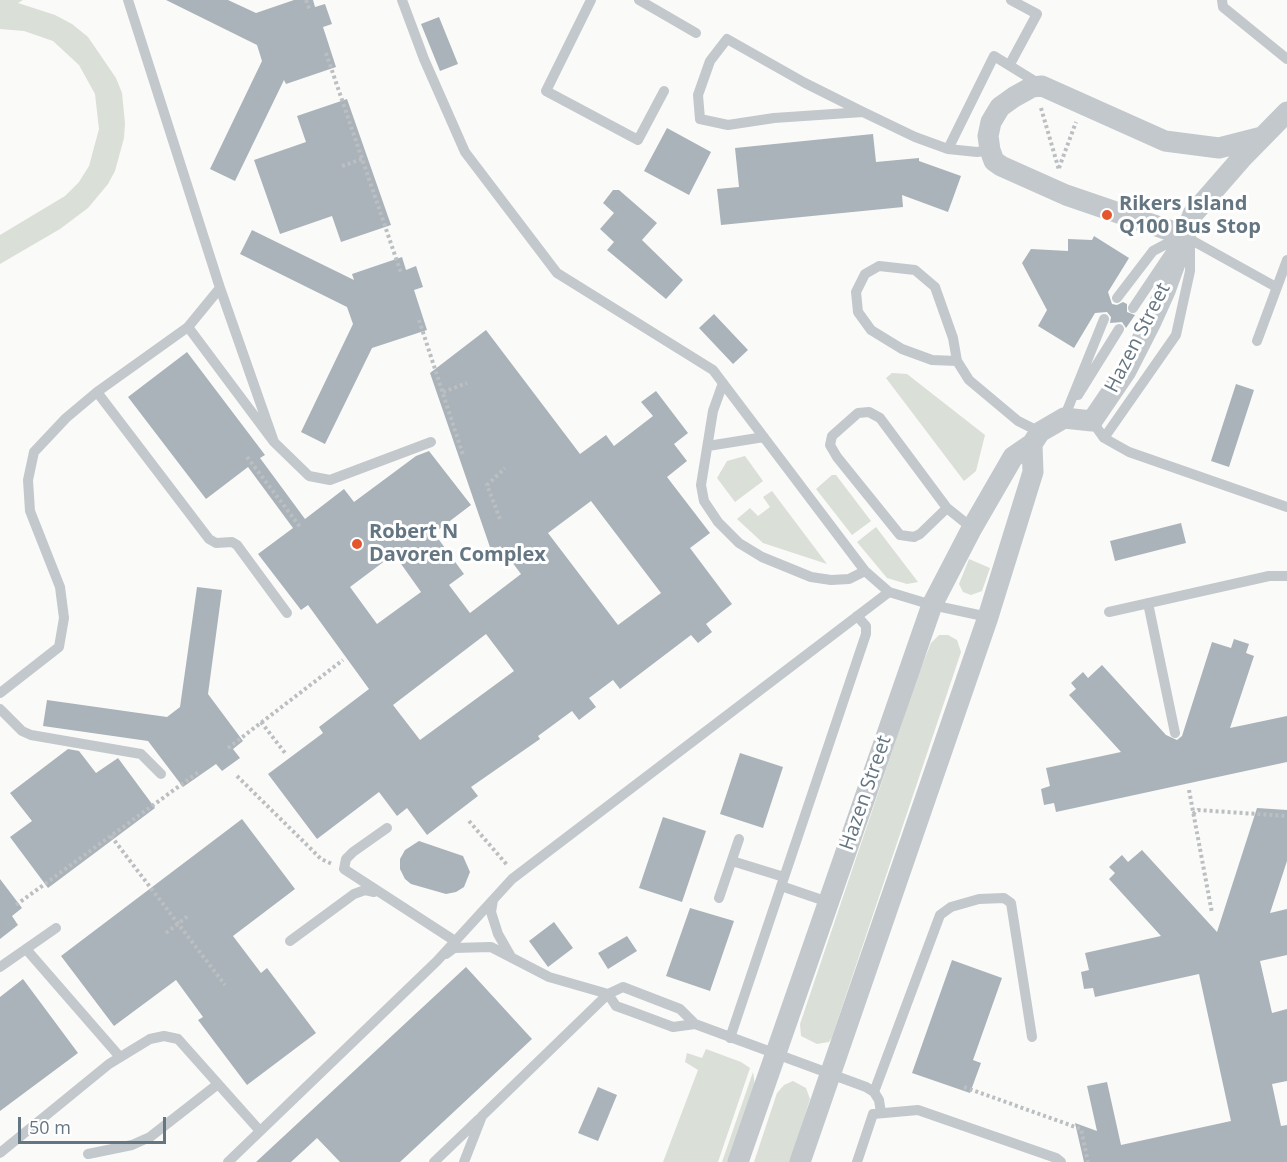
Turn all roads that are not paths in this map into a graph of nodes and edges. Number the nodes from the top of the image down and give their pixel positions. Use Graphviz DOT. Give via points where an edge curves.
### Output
graph roads {
  1 [pos="128,0"];
  2 [pos="402,0"];
  3 [pos="591,0"];
  4 [pos="639,0"];
  5 [pos="1011,0"];
  6 [pos="1222,0"];
  7 [pos="696,33"];
  8 [pos="1287,59"];
  9 [pos="1010,64"];
  10 [pos="1042,86"];
  11 [pos="664,91"];
  12 [pos="863,111"];
  13 [pos="1287,112"];
  14 [pos="1263,136"];
  15 [pos="948,149"];
  16 [pos="990,150"];
  17 [pos="1187,237"];
  18 [pos="1287,260"];
  19 [pos="1276,287"];
  20 [pos="220,288"];
  21 [pos="1117,298"];
  22 [pos="1133,308"];
  23 [pos="1104,319"];
  24 [pos="188,327"];
  25 [pos="1119,329"];
  26 [pos="1257,340"];
  27 [pos="957,361"];
  28 [pos="723,383"];
  29 [pos="97,392"];
  30 [pos="1064,418"];
  31 [pos="1098,429"];
  32 [pos="764,437"];
  33 [pos="1036,438"];
  34 [pos="274,442"];
  35 [pos="431,442"];
  36 [pos="708,446"];
  37 [pos="1287,507"];
  38 [pos="947,508"];
  39 [pos="972,528"];
  40 [pos="865,570"];
  41 [pos="1287,576"];
  42 [pos="889,592"];
  43 [pos="1148,603"];
  44 [pos="932,605"];
  45 [pos="287,612"];
  46 [pos="1109,612"];
  47 [pos="857,616"];
  48 [pos="988,617"];
  49 [pos="0,693"];
  50 [pos="0,709"];
  51 [pos="1174,733"];
  52 [pos="161,774"];
  53 [pos="387,828"];
  54 [pos="739,839"];
  55 [pos="732,861"];
  56 [pos="782,882"];
  57 [pos="378,892"];
  58 [pos="719,898"];
  59 [pos="493,900"];
  60 [pos="828,902"];
  61 [pos="56,928"];
  62 [pos="290,941"];
  63 [pos="455,941"];
  64 [pos="26,949"];
  65 [pos="510,955"];
  66 [pos="437,961"];
  67 [pos="0,967"];
  68 [pos="608,994"];
  69 [pos="695,1024"];
  70 [pos="1032,1037"];
  71 [pos="730,1038"];
  72 [pos="775,1054"];
  73 [pos="120,1057"];
  74 [pos="830,1074"];
  75 [pos="218,1084"];
  76 [pos="874,1092"];
  77 [pos="881,1113"];
  78 [pos="482,1116"];
  79 [pos="260,1131"];
  80 [pos="0,1153"];
  81 [pos="88,1154"];
  82 [pos="228,1162"];
  83 [pos="434,1162"];
  84 [pos="464,1162"];
  85 [pos="738,1162"];
  86 [pos="800,1162"];
  87 [pos="856,1162"];
  88 [pos="1061,1162"];
  1 -- 20 [label="lane"];
  2 -- 28 [label="lane" via="465,152 557,273 713,370"];
  3 -- 11 [label="lane" via="546,91 638,140"];
  4 -- 7 [label="lane"];
  5 -- 9 [label="lane" via="1037,14"];
  6 -- 8 [label="lane" via="1223,7"];
  9 -- 10 [label="lane"];
  9 -- 15 [label="lane" via="994,56"];
  10 -- 14 [label="street" via="1166,141 1219,148"];
  10 -- 16 [label="street" via="1032,87 1000,107 991,122"];
  12 -- 12 [label="lane" via="727,39 710,61 699,95 700,119 728,125"];
  12 -- 15 [label="lane"];
  13 -- 14 [label="street, Hazen Street"];
  14 -- 17 [label="street, Hazen Street" via="1193,213"];
  15 -- 16 [label="lane"];
  16 -- 17 [label="street" via="1001,166 1066,195"];
  17 -- 19 [label="lane"];
  17 -- 21 [label="lane" via="1153,251"];
  17 -- 22 [label="lane"];
  17 -- 31 [label="street, Hazen Street"];
  17 -- 31 [label="lane" via="1190,272 1176,335"];
  18 -- 19 [label="lane"];
  19 -- 26 [label="lane"];
  20 -- 24 [label="lane"];
  20 -- 34 [label="lane"];
  23 -- 30 [label="lane"];
  24 -- 29 [label="lane"];
  24 -- 34 [label="lane"];
  25 -- 30 [label="lane"];
  27 -- 27 [label="lane" via="932,360 902,349 871,330 858,312 856,292 865,274 879,266 915,270 936,287 951,328"];
  27 -- 33 [label="lane" via="969,380"];
  28 -- 32 [label="lane"];
  28 -- 36 [label="lane" via="713,411"];
  29 -- 45 [label="lane" via="209,539 237,545"];
  29 -- 49 [label="lane" via="34,452 28,480 30,512 60,587 64,618 59,647"];
  30 -- 31 [label="street"];
  30 -- 33 [label="street, Hazen Street"];
  31 -- 37 [label="lane" via="1129,452"];
  32 -- 36 [label="lane"];
  32 -- 40 [label="lane"];
  33 -- 39 [label="street, Hazen Street" via="1013,457"];
  33 -- 48 [label="street" via="1033,472"];
  34 -- 35 [label="lane" via="309,476 330,480"];
  36 -- 40 [label="lane" via="701,485 704,501 739,543 762,557 811,576 849,579"];
  38 -- 38 [label="lane" via="880,418 869,412 858,413 832,436 830,445 837,458 900,535 920,534"];
  38 -- 39 [label="lane"];
  39 -- 44 [label="street, Hazen Street"];
  40 -- 42 [label="lane"];
  41 -- 43 [label="lane" via="1269,576"];
  42 -- 44 [label="lane"];
  42 -- 47 [label="lane"];
  43 -- 46 [label="lane"];
  43 -- 51 [label="lane"];
  44 -- 48 [label="lane"];
  44 -- 60 [label="street, Hazen Street"];
  47 -- 56 [label="lane" via="866,626 866,634"];
  47 -- 59 [label="lane" via="516,875"];
  48 -- 74 [label="street"];
  50 -- 52 [label="lane" via="31,735 141,754"];
  53 -- 57 [label="lane" via="353,852 344,869"];
  54 -- 55 [label="lane"];
  55 -- 56 [label="lane"];
  55 -- 58 [label="lane"];
  56 -- 60 [label="lane"];
  56 -- 71 [label="lane"];
  57 -- 62 [label="lane" via="354,894"];
  57 -- 63 [label="lane"];
  59 -- 63 [label="lane"];
  59 -- 65 [label="lane" via="491,912"];
  60 -- 72 [label="street, Hazen Street"];
  61 -- 64 [label="lane"];
  63 -- 66 [label="lane"];
  64 -- 67 [label="lane"];
  64 -- 73 [label="lane"];
  65 -- 66 [label="lane" via="491,947 454,948"];
  65 -- 68 [label="lane" via="526,968"];
  66 -- 79 [label="lane"];
  68 -- 69 [label="lane" via="616,1006 672,1027"];
  68 -- 69 [label="lane" via="623,987 680,1009"];
  68 -- 78 [label="lane"];
  69 -- 71 [label="lane"];
  70 -- 76 [label="lane" via="1011,903 1004,898 979,899 951,907 940,915"];
  71 -- 72 [label="lane"];
  72 -- 74 [label="lane"];
  72 -- 85 [label="street, Hazen Street"];
  73 -- 75 [label="lane" via="150,1039 164,1036 178,1040"];
  73 -- 80 [label="lane"];
  74 -- 76 [label="lane"];
  74 -- 86 [label="street"];
  75 -- 79 [label="lane"];
  75 -- 81 [label="lane" via="150,1137"];
  76 -- 77 [label="lane"];
  77 -- 87 [label="lane" via="873,1114"];
  77 -- 88 [label="lane" via="918,1110"];
  78 -- 83 [label="lane"];
  78 -- 84 [label="lane"];
  79 -- 82 [label="lane"];
}
